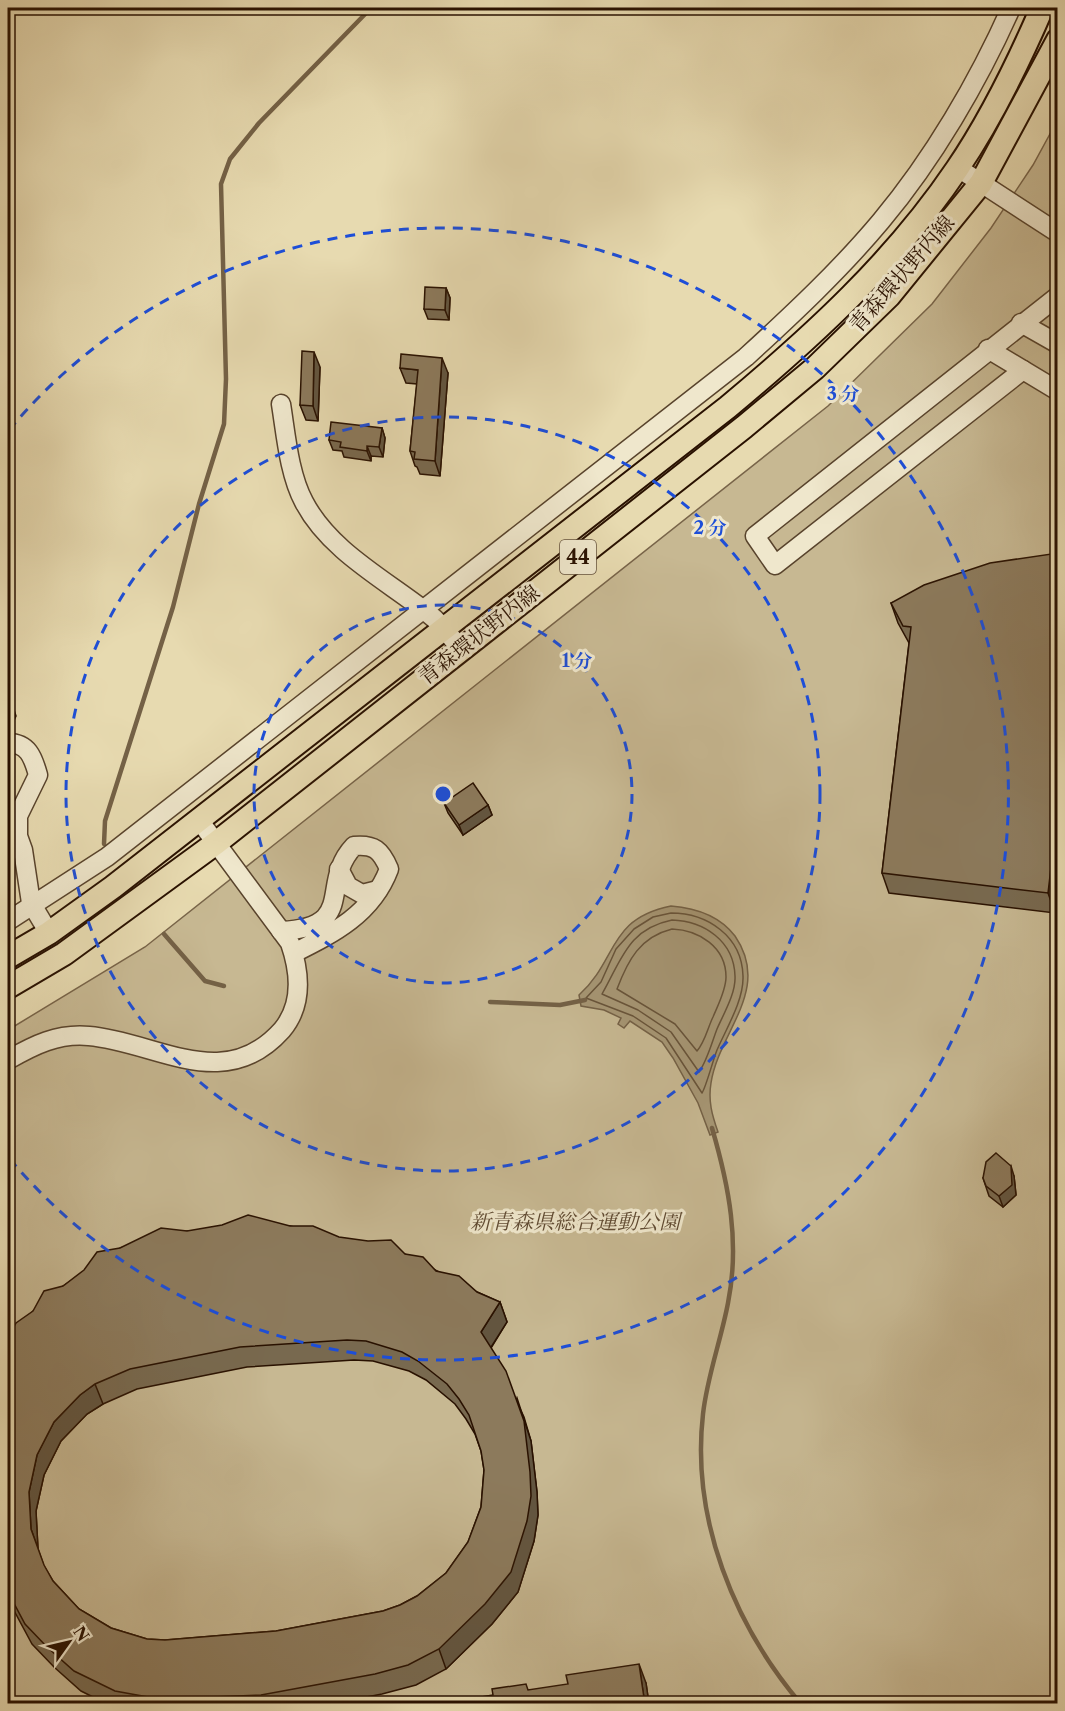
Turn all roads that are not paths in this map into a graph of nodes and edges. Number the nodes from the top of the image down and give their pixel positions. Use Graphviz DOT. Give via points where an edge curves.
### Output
graph roads {
  1 [pos="1011,8"];
  2 [pos="1042,8"];
  3 [pos="1058,40"];
  4 [pos="958,168"];
  5 [pos="981,183"];
  6 [pos="1058,233"];
  7 [pos="1058,296"];
  8 [pos="1022,323"];
  9 [pos="1058,344"];
  10 [pos="988,350"];
  11 [pos="1023,370"];
  12 [pos="1058,391"];
  13 [pos="281,404"];
  14 [pos="547,549"];
  15 [pos="563,569"];
  16 [pos="424,610"];
  17 [pos="444,628"];
  18 [pos="461,650"];
  19 [pos="8,742"];
  20 [pos="199,820"];
  21 [pos="216,843"];
  22 [pos="339,869"];
  23 [pos="378,890"];
  24 [pos="34,907"];
  25 [pos="8,921"];
  26 [pos="281,931"];
  27 [pos="49,933"];
  28 [pos="294,953"];
  29 [pos="8,957"];
  30 [pos="8,987"];
  31 [pos="8,1060"];
  1 -- 16 [label="street" via="926,160 881,220 833,274 746,357"];
  2 -- 4 [label="main road, 青森環状野内線 / 44"];
  3 -- 5 [label="main road, 青森環状野内線 / 44"];
  4 -- 5 [label="street"];
  4 -- 14 [label="main road, 青森環状野内線 / 44" via="864,284 798,348"];
  5 -- 6 [label="street"];
  5 -- 15 [label="main road, 青森環状野内線 / 44" via="889,296 815,368"];
  7 -- 8 [label="street"];
  8 -- 9 [label="street"];
  8 -- 10 [label="street"];
  10 -- 11 [label="street"];
  10 -- 11 [label="street" via="755,536 775,565"];
  11 -- 12 [label="street"];
  13 -- 16 [label="street" via="303,501 317,522 351,555"];
  14 -- 15 [label="main road"];
  14 -- 17 [label="main road, 青森環状野内線 / 44"];
  15 -- 18 [label="main road, 青森環状野内線 / 44"];
  16 -- 17 [label="street"];
  16 -- 24 [label="street" via="107,857"];
  17 -- 18 [label="street"];
  17 -- 20 [label="main road, 青森環状野内線 / 44"];
  18 -- 21 [label="main road, 青森環状野内線 / 44"];
  19 -- 24 [label="street" via="25,747 33,757 38,775 18,816 18,836"];
  20 -- 21 [label="street"];
  20 -- 27 [label="main road, 青森環状野内線 / 44"];
  21 -- 26 [label="street"];
  21 -- 30 [label="main road, 青森環状野内線 / 44" via="64,954"];
  22 -- 23 [label="street" via="348,885 362,894"];
  22 -- 23 [label="street" via="342,858 354,846 369,844 382,853 389,869"];
  22 -- 26 [label="street" via="336,900 326,918 305,930"];
  23 -- 28 [label="street" via="353,920"];
  24 -- 25 [label="street"];
  24 -- 27 [label="street"];
  26 -- 28 [label="street"];
  27 -- 29 [label="main road, 青森環状野内線 / 44"];
  28 -- 31 [label="street" via="299,986 288,1022 275,1037 239,1059 198,1062 90,1036 63,1036 40,1042"];
}
